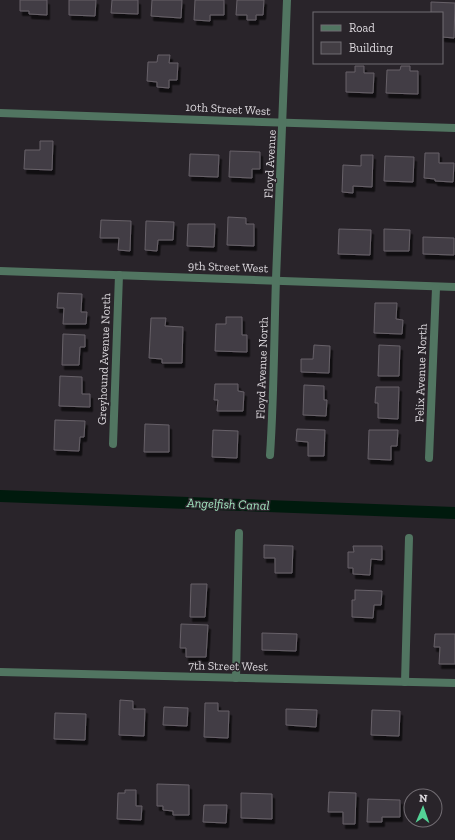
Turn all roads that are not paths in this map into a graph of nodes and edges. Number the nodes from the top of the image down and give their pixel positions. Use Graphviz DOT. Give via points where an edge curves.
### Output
graph roads {
  1 [pos="287,0"];
  2 [pos="0,113"];
  3 [pos="284,124"];
  4 [pos="455,128"];
  5 [pos="0,271"];
  6 [pos="119,276"];
  7 [pos="276,281"];
  8 [pos="436,288"];
  9 [pos="455,288"];
  10 [pos="113,444"];
  11 [pos="270,455"];
  12 [pos="429,458"];
  13 [pos="239,533"];
  14 [pos="409,538"];
  15 [pos="0,672"];
  16 [pos="236,678"];
  17 [pos="405,682"];
  18 [pos="455,683"];
  1 -- 3 [label="street, Floyd Avenue"];
  2 -- 3 [label="street, 10th Street West"];
  3 -- 4 [label="street, 10th Street West"];
  3 -- 7 [label="street, Floyd Avenue"];
  5 -- 6 [label="street, 9th Street West"];
  6 -- 7 [label="street, 9th Street West"];
  6 -- 10 [label="street, Greyhound Avenue North"];
  7 -- 8 [label="street, 9th Street West"];
  7 -- 11 [label="street, Floyd Avenue North"];
  8 -- 9 [label="street, 9th Street West"];
  8 -- 12 [label="street, Felix Avenue North"];
  13 -- 16 [label="street"];
  14 -- 17 [label="street"];
  15 -- 16 [label="street, 7th Street West"];
  16 -- 17 [label="street, 7th Street West"];
  17 -- 18 [label="street, 7th Street West"];
}
